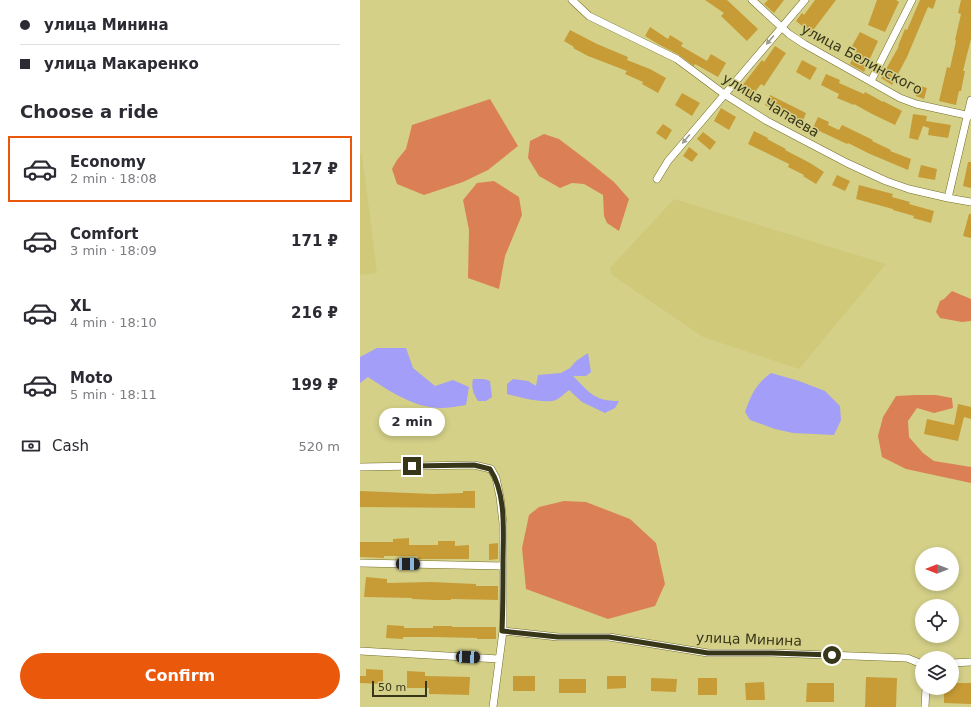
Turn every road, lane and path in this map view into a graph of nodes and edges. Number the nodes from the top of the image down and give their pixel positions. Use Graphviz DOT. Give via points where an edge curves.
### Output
graph roads {
  1 [pos="572,0"];
  2 [pos="752,0"];
  3 [pos="805,0"];
  4 [pos="912,0"];
  5 [pos="781,26"];
  6 [pos="871,81"];
  7 [pos="724,94"];
  8 [pos="971,100"];
  9 [pos="969,115"];
  10 [pos="658,180"];
  11 [pos="948,198"];
  12 [pos="971,202"];
  13 [pos="360,468"];
  14 [pos="360,563"];
  15 [pos="503,566"];
  16 [pos="502,631"];
  17 [pos="360,651"];
  18 [pos="499,659"];
  19 [pos="915,661"];
  20 [pos="971,662"];
  21 [pos="959,663"];
  22 [pos="926,695"];
  23 [pos="494,707"];
  24 [pos="926,707"];
  1 -- 7 [label="street, улица Чапаева" via="589,16 677,59"];
  2 -- 5 [label="street, улица Белинского"];
  3 -- 5 [label="street"];
  4 -- 6 [label="street"];
  5 -- 6 [label="street, улица Белинского" via="804,44"];
  5 -- 7 [label="street, one-way"];
  6 -- 9 [label="street, улица Белинского" via="916,104"];
  7 -- 10 [label="street, one-way" via="668,161"];
  7 -- 11 [label="street, улица Чапаева" via="767,121 847,163 909,189"];
  8 -- 9 [label="street"];
  9 -- 11 [label="street"];
  11 -- 12 [label="street, улица Чапаева"];
  13 -- 15 [label="street" via="474,465 490,469 496,478 500,497"];
  14 -- 15 [label="street"];
  15 -- 16 [label="street"];
  16 -- 18 [label="street"];
  16 -- 19 [label="street, улица Минина" via="558,637 609,637 708,653 906,658"];
  17 -- 18 [label="street"];
  18 -- 23 [label="street"];
  20 -- 21 [label="street"];
  22 -- 24 [label="street"];
}
